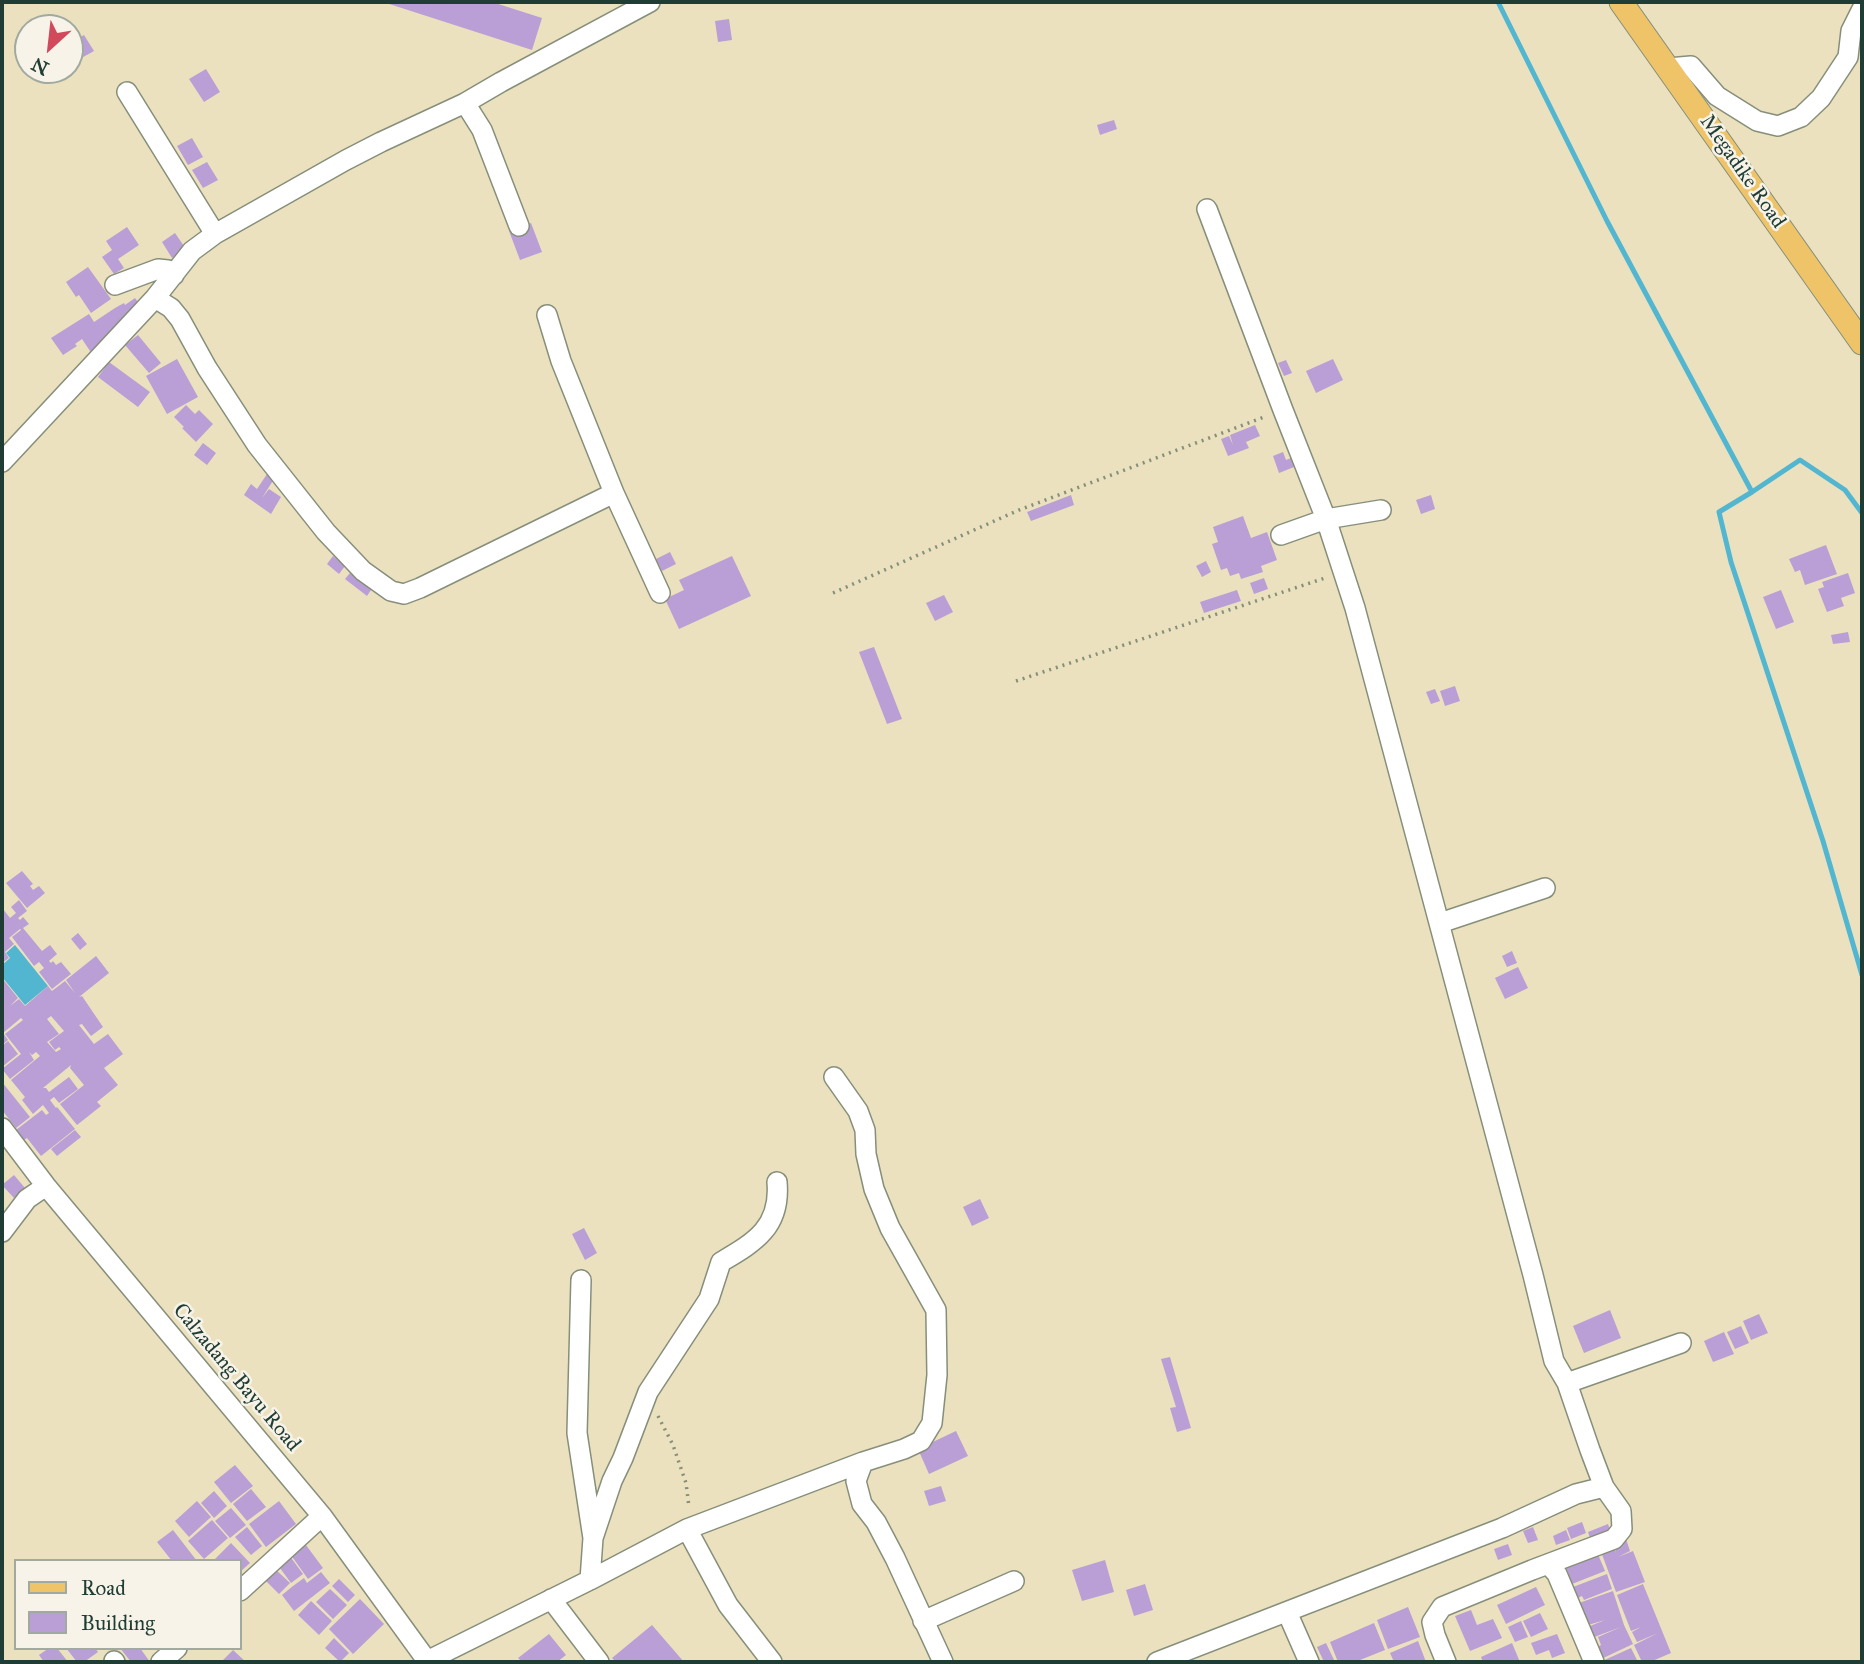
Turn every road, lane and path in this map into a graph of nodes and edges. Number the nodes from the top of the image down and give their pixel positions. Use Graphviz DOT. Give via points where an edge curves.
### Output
graph roads {
  1 [pos="650,2"];
  2 [pos="1622,2"];
  3 [pos="1862,9"];
  4 [pos="1855,58"];
  5 [pos="1668,68"];
  6 [pos="127,92"];
  7 [pos="465,103"];
  8 [pos="1207,209"];
  9 [pos="519,226"];
  10 [pos="215,234"];
  11 [pos="174,275"];
  12 [pos="115,285"];
  13 [pos="155,298"];
  14 [pos="547,316"];
  15 [pos="1862,342"];
  16 [pos="1283,410"];
  17 [pos="2,462"];
  18 [pos="614,493"];
  19 [pos="1381,510"];
  20 [pos="1326,519"];
  21 [pos="1281,535"];
  22 [pos="1343,572"];
  23 [pos="660,593"];
  24 [pos="833,593"];
  25 [pos="1016,681"];
  26 [pos="1545,888"];
  27 [pos="1440,923"];
  28 [pos="834,1077"];
  29 [pos="2,1128"];
  30 [pos="777,1182"];
  31 [pos="46,1186"];
  32 [pos="2,1232"];
  33 [pos="581,1280"];
  34 [pos="1681,1343"];
  35 [pos="1567,1383"];
  36 [pos="648,1392"];
  37 [pos="863,1462"];
  38 [pos="1604,1487"];
  39 [pos="322,1516"];
  40 [pos="687,1529"];
  41 [pos="593,1538"];
  42 [pos="1548,1564"];
  43 [pos="590,1580"];
  44 [pos="1014,1581"];
  45 [pos="242,1589"];
  46 [pos="551,1599"];
  47 [pos="1287,1612"];
  48 [pos="923,1621"];
  49 [pos="175,1650"];
  50 [pos="161,1662"];
  51 [pos="427,1662"];
  52 [pos="599,1662"];
  53 [pos="772,1662"];
  54 [pos="943,1662"];
  55 [pos="1157,1662"];
  56 [pos="1309,1662"];
  57 [pos="1446,1662"];
  58 [pos="1594,1662"];
  1 -- 7 [label="street"];
  2 -- 5 [label="main road, Megadike Road"];
  3 -- 4 [label="street" via="1851,31"];
  4 -- 5 [label="street" via="1801,117 1778,126 1757,121 1717,96 1691,66"];
  5 -- 15 [label="main road, Megadike Road"];
  6 -- 10 [label="street"];
  7 -- 9 [label="street" via="482,131"];
  7 -- 10 [label="street" via="369,148"];
  8 -- 16 [label="street"];
  10 -- 11 [label="street" via="192,251"];
  11 -- 12 [label="street" via="158,269"];
  11 -- 13 [label="street"];
  13 -- 17 [label="street"];
  13 -- 18 [label="street" via="180,319 257,445 326,532 391,591 420,588"];
  14 -- 18 [label="street"];
  16 -- 20 [label="street"];
  16 -- 24 [label="path" via="1020,510"];
  18 -- 23 [label="street"];
  19 -- 20 [label="street"];
  20 -- 21 [label="street"];
  20 -- 22 [label="street"];
  22 -- 25 [label="path"];
  22 -- 27 [label="street"];
  26 -- 27 [label="street"];
  27 -- 35 [label="street" via="1554,1362"];
  28 -- 37 [label="street" via="858,1111 874,1189 890,1228 936,1310 932,1423 921,1441"];
  29 -- 31 [label="street, Calzadang Bayu Road"];
  30 -- 36 [label="street" via="774,1215 764,1232 721,1262 709,1299"];
  31 -- 32 [label="street" via="27,1199"];
  31 -- 39 [label="street, Calzadang Bayu Road"];
  33 -- 41 [label="street" via="577,1433"];
  34 -- 35 [label="street"];
  35 -- 38 [label="street"];
  36 -- 40 [label="path" via="686,1483 690,1505"];
  36 -- 41 [label="street"];
  37 -- 40 [label="street"];
  37 -- 48 [label="street" via="856,1481 862,1504 895,1558"];
  38 -- 42 [label="street" via="1621,1511 1620,1534"];
  38 -- 47 [label="street" via="1576,1494 1502,1528"];
  39 -- 45 [label="street"];
  39 -- 51 [label="street, Calzadang Bayu Road"];
  40 -- 43 [label="street"];
  40 -- 53 [label="street" via="728,1605"];
  41 -- 43 [label="street"];
  42 -- 57 [label="street" via="1442,1606 1432,1622"];
  42 -- 58 [label="street" via="1557,1574"];
  43 -- 46 [label="street"];
  44 -- 48 [label="street"];
  46 -- 51 [label="street"];
  46 -- 52 [label="street"];
  47 -- 55 [label="street"];
  47 -- 56 [label="street"];
  48 -- 54 [label="street"];
  49 -- 50 [label="street"];
}
